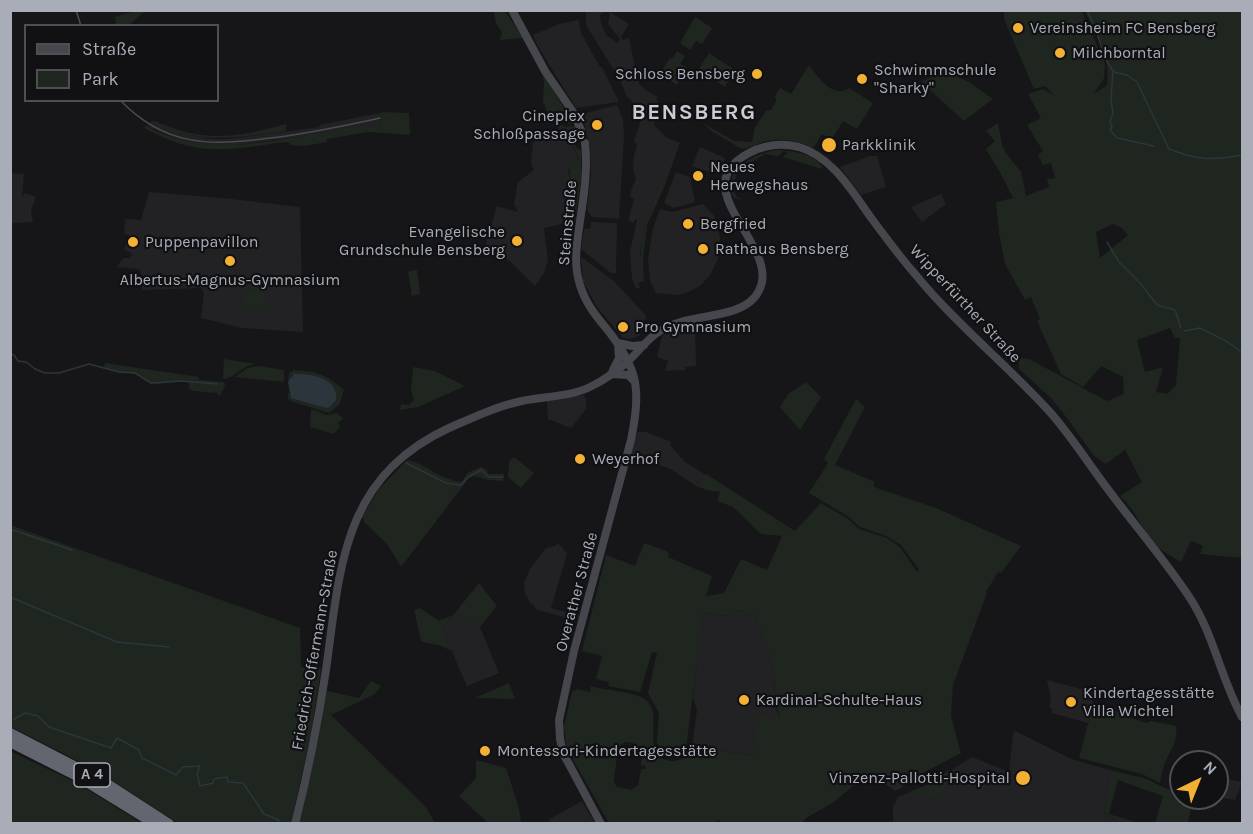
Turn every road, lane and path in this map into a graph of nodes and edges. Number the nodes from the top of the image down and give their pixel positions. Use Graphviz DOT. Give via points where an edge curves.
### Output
graph roads {
  1 [pos="512,10"];
  2 [pos="581,130"];
  3 [pos="585,143"];
  4 [pos="757,293"];
  5 [pos="618,343"];
  6 [pos="644,345"];
  7 [pos="628,362"];
  8 [pos="611,374"];
  9 [pos="636,384"];
  10 [pos="1242,717"];
  11 [pos="10,733"];
  12 [pos="10,742"];
  13 [pos="155,824"];
  14 [pos="169,824"];
  15 [pos="296,824"];
  16 [pos="601,824"];
  1 -- 2 [label="main road"];
  3 -- 5 [label="main road, Steinstraße" via="587,161 576,250 577,276 588,303"];
  4 -- 6 [label="main road, Friedrich-Offermann-Straße" via="739,308 675,323"];
  4 -- 10 [label="main road, Wipperfürther Straße" via="761,265 727,200 726,178 742,157 760,148 802,148 835,170 914,274 1052,414 1192,602"];
  5 -- 6 [label="main road"];
  5 -- 7 [label="main road, Steinstraße"];
  5 -- 8 [label="main road" via="618,363"];
  6 -- 7 [label="main road, Friedrich-Offermann-Straße"];
  7 -- 8 [label="main road, Friedrich-Offermann-Straße"];
  7 -- 9 [label="main road, Overather Straße"];
  8 -- 9 [label="main road" via="628,375"];
  8 -- 15 [label="main road, Friedrich-Offermann-Straße" via="588,388 515,402 433,436 398,461 367,498 353,525 341,565 316,730"];
  9 -- 16 [label="main road, Overather Straße" via="637,411 631,440 559,720 563,753"];
  11 -- 14 [label="highway, A 4" via="94,776"];
  12 -- 13 [label="highway, A 4" via="77,776"];
}
